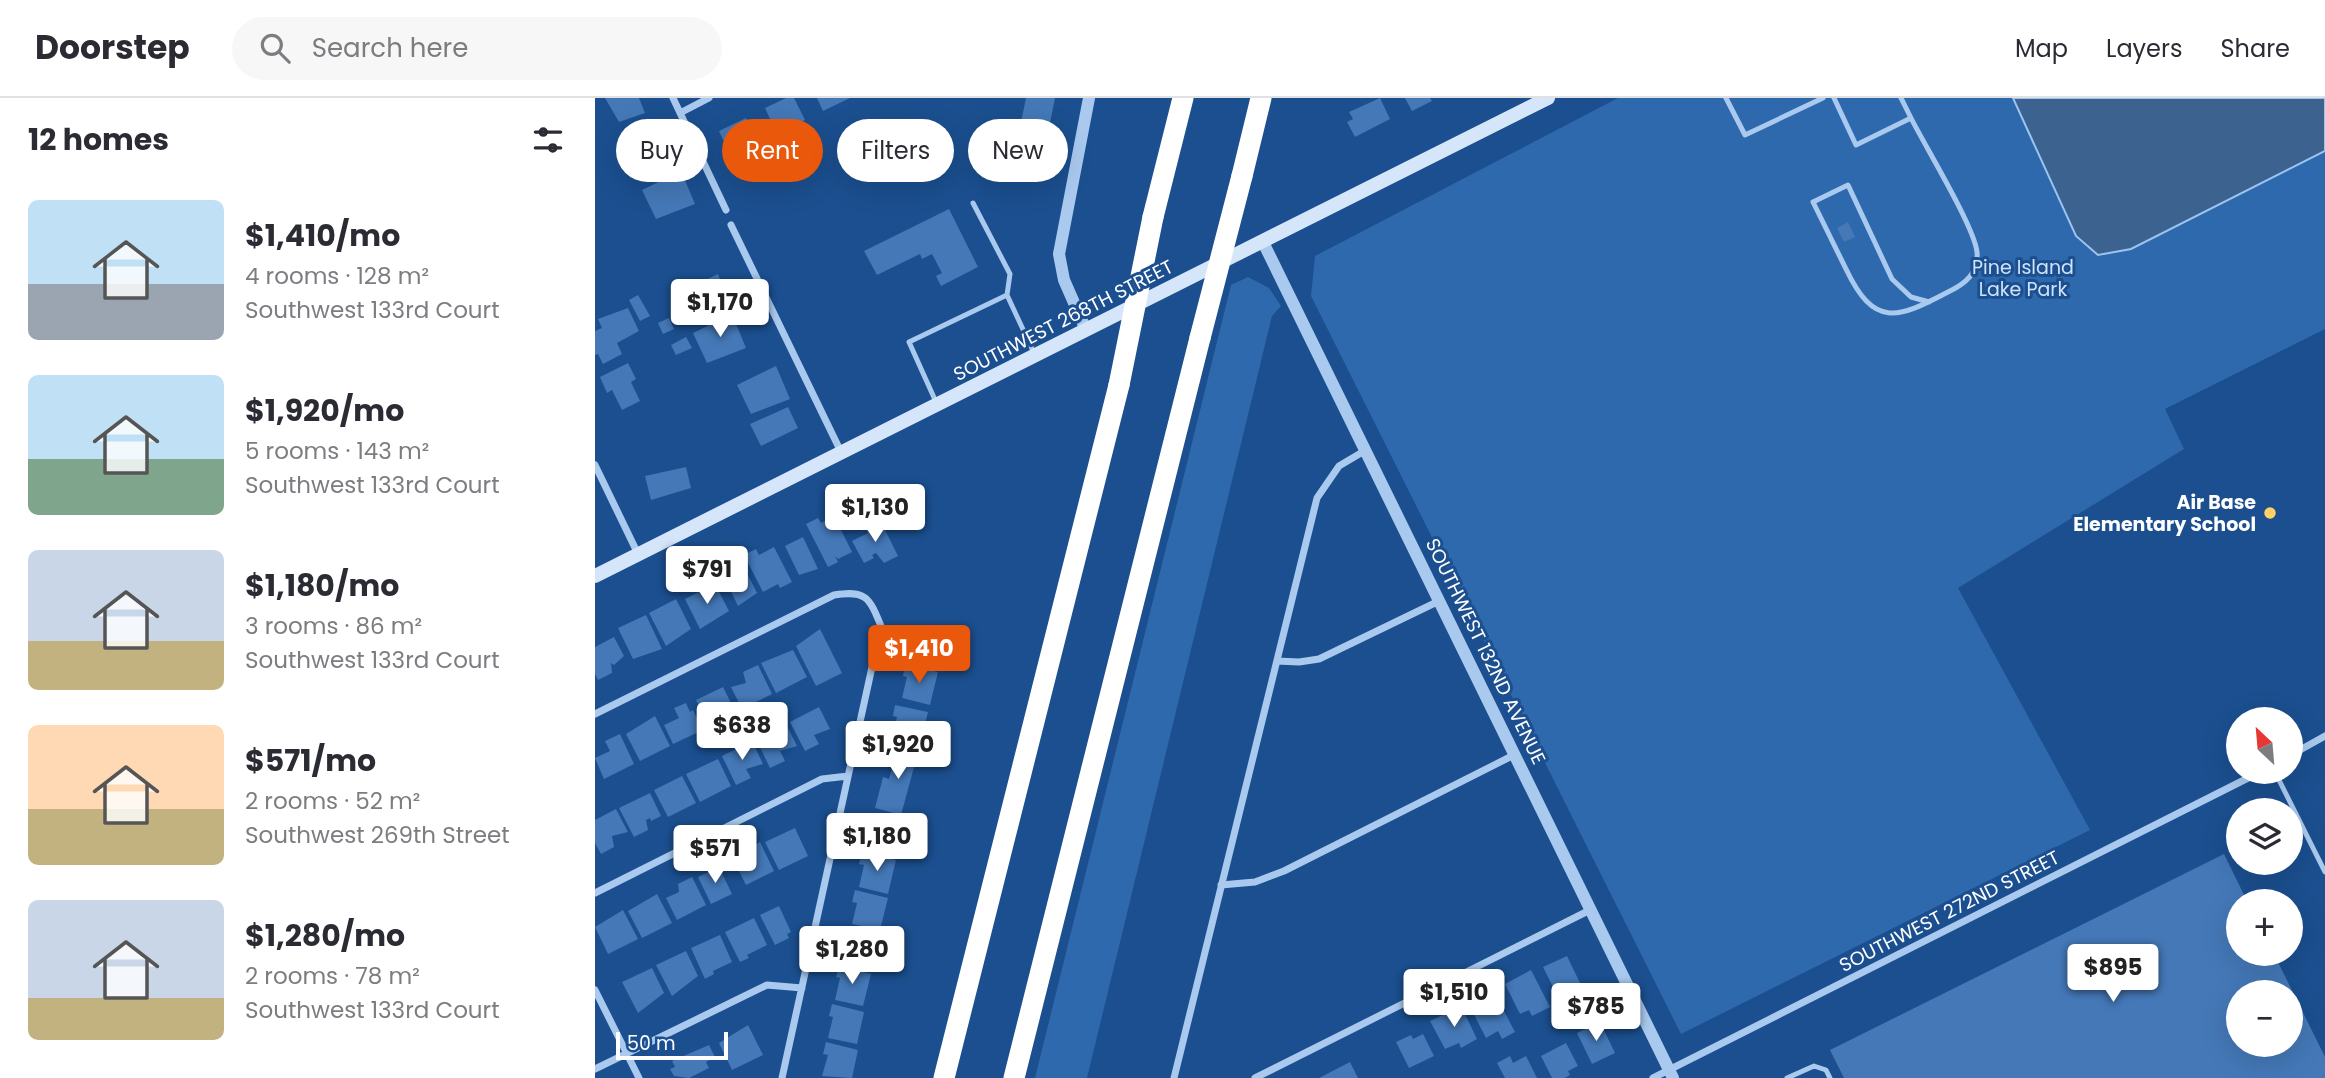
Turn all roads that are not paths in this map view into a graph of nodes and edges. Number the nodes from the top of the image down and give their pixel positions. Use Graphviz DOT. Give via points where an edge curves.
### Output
graph roads {
  1 [pos="673,98"];
  2 [pos="709,98"];
  3 [pos="1089,98"];
  4 [pos="1183,98"];
  5 [pos="1261,98"];
  6 [pos="1548,98"];
  7 [pos="1726,98"];
  8 [pos="1823,98"];
  9 [pos="1834,98"];
  10 [pos="1901,98"];
  11 [pos="680,113"];
  12 [pos="1911,118"];
  13 [pos="973,203"];
  14 [pos="726,210"];
  15 [pos="731,225"];
  16 [pos="1263,242"];
  17 [pos="1007,295"];
  18 [pos="1929,302"];
  19 [pos="1086,330"];
  20 [pos="1035,355"];
  21 [pos="937,405"];
  22 [pos="1366,450"];
  23 [pos="842,454"];
  24 [pos="595,465"];
  25 [pos="638,554"];
  26 [pos="595,576"];
  27 [pos="1439,601"];
  28 [pos="1277,661"];
  29 [pos="595,714"];
  30 [pos="2325,736"];
  31 [pos="2303,748"];
  32 [pos="1515,754"];
  33 [pos="848,776"];
  34 [pos="2237,784"];
  35 [pos="2281,784"];
  36 [pos="2325,872"];
  37 [pos="1221,885"];
  38 [pos="595,893"];
  39 [pos="1592,909"];
  40 [pos="802,988"];
  41 [pos="595,990"];
  42 [pos="627,1053"];
  43 [pos="595,1069"];
  44 [pos="1671,1074"];
  45 [pos="639,1078"];
  46 [pos="782,1078"];
  47 [pos="944,1078"];
  48 [pos="1014,1078"];
  49 [pos="1174,1078"];
  50 [pos="1255,1078"];
  51 [pos="1653,1078"];
  52 [pos="1787,1078"];
  53 [pos="1830,1078"];
  1 -- 11 [label="street"];
  2 -- 11 [label="street"];
  3 -- 19 [label="street" via="1059,254 1064,280"];
  4 -- 47 [label="highway, bridge" via="1119,385"];
  5 -- 48 [label="highway, bridge"];
  6 -- 16 [label="main road, SOUTHWEST 268TH STREET"];
  7 -- 8 [label="lane" via="1745,135"];
  9 -- 12 [label="lane" via="1856,145"];
  10 -- 12 [label="lane"];
  11 -- 14 [label="street"];
  12 -- 18 [label="lane" via="1977,254 1972,275"];
  13 -- 17 [label="lane" via="1010,274"];
  15 -- 23 [label="street"];
  16 -- 19 [label="main road, SOUTHWEST 268TH STREET"];
  16 -- 22 [label="street, SOUTHWEST 132ND AVENUE"];
  17 -- 20 [label="lane"];
  17 -- 21 [label="lane" via="909,342"];
  18 -- 18 [label="lane" via="1911,297 1892,279 1849,185 1813,202 1862,300 1881,312 1897,313"];
  19 -- 20 [label="main road, SOUTHWEST 268TH STREET"];
  20 -- 21 [label="main road, SOUTHWEST 268TH STREET"];
  21 -- 23 [label="main road, SOUTHWEST 268TH STREET"];
  22 -- 27 [label="street, SOUTHWEST 132ND AVENUE"];
  22 -- 28 [label="street" via="1339,466 1320,492"];
  23 -- 25 [label="main road, SOUTHWEST 268TH STREET"];
  24 -- 25 [label="street"];
  25 -- 26 [label="main road, SOUTHWEST 268TH STREET"];
  27 -- 28 [label="street" via="1327,656 1308,662"];
  27 -- 32 [label="street, SOUTHWEST 132ND AVENUE"];
  28 -- 37 [label="street"];
  29 -- 33 [label="street" via="834,595 854,592 867,598 881,626"];
  30 -- 31 [label="street"];
  32 -- 37 [label="street" via="1284,871"];
  32 -- 39 [label="street, SOUTHWEST 132ND AVENUE"];
  33 -- 38 [label="street" via="822,779"];
  33 -- 40 [label="street"];
  34 -- 44 [label="street, SOUTHWEST 272ND STREET"];
  35 -- 36 [label="lane"];
  37 -- 49 [label="street"];
  39 -- 44 [label="street, SOUTHWEST 132ND AVENUE"];
  39 -- 50 [label="street"];
  40 -- 42 [label="street" via="767,985"];
  40 -- 46 [label="street"];
  41 -- 42 [label="street"];
  42 -- 43 [label="street"];
  42 -- 45 [label="street"];
  44 -- 51 [label="street, SOUTHWEST 272ND STREET"];
  52 -- 53 [label="lane" via="1819,1066"];
}
